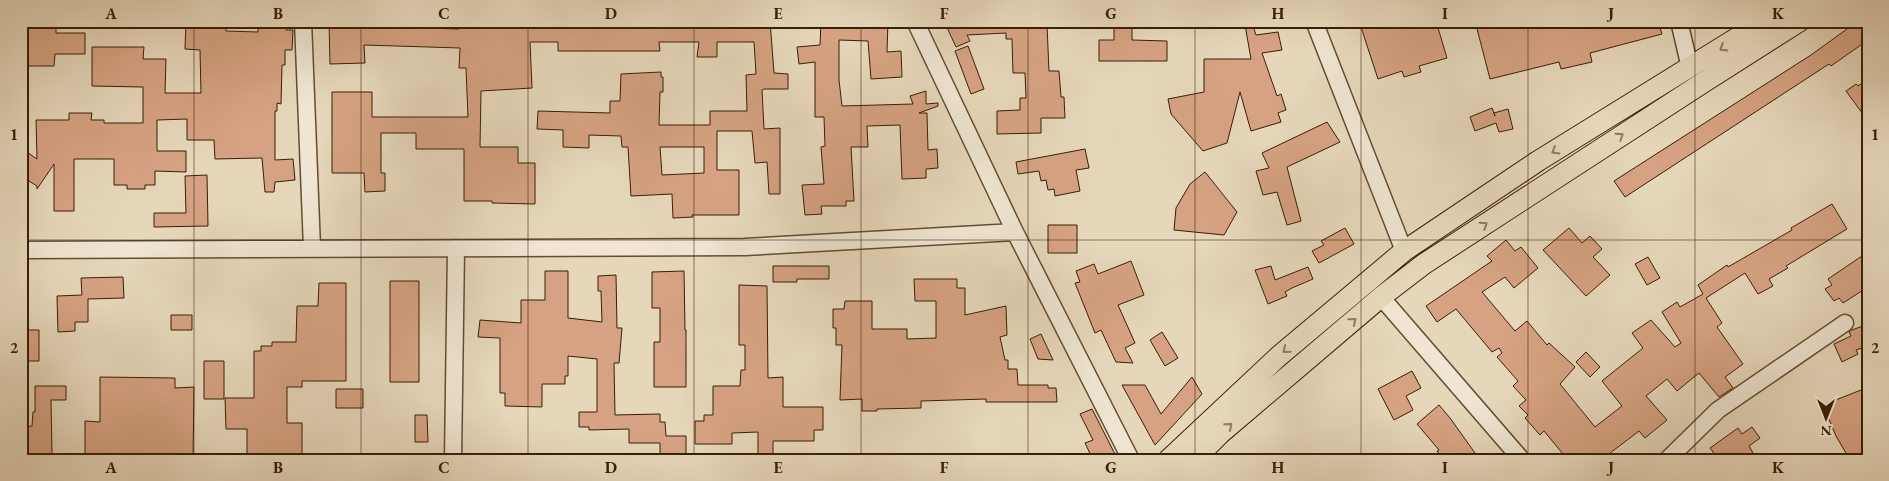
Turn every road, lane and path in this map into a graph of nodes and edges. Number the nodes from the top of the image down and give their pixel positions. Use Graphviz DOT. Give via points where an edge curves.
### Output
graph roads {
  1 [pos="303,21"];
  2 [pos="914,21"];
  3 [pos="1314,21"];
  4 [pos="1679,21"];
  5 [pos="1764,21"];
  6 [pos="1800,21"];
  7 [pos="1690,68"];
  8 [pos="1015,232"];
  9 [pos="312,248"];
  10 [pos="456,248"];
  11 [pos="21,250"];
  12 [pos="1404,251"];
  13 [pos="1382,297"];
  14 [pos="1845,323"];
  15 [pos="453,460"];
  16 [pos="1131,460"];
  17 [pos="1168,460"];
  18 [pos="1194,460"];
  19 [pos="1522,460"];
  20 [pos="1667,460"];
  1 -- 9 [label="street"];
  2 -- 8 [label="street"];
  3 -- 12 [label="street"];
  4 -- 7 [label="street"];
  5 -- 7 [label="main road, one-way"];
  13 -- 6 [label="main road, one-way" via="1424,264"];
  7 -- 12 [label="main road, one-way" via="1538,162"];
  8 -- 10 [label="street" via="745,247"];
  8 -- 16 [label="street"];
  9 -- 10 [label="street"];
  9 -- 11 [label="street"];
  10 -- 15 [label="street"];
  12 -- 17 [label="main road, one-way" via="1279,356"];
  18 -- 13 [label="main road, one-way" via="1221,433"];
  13 -- 19 [label="street"];
  14 -- 20 [label="street" via="1718,410"];
}
